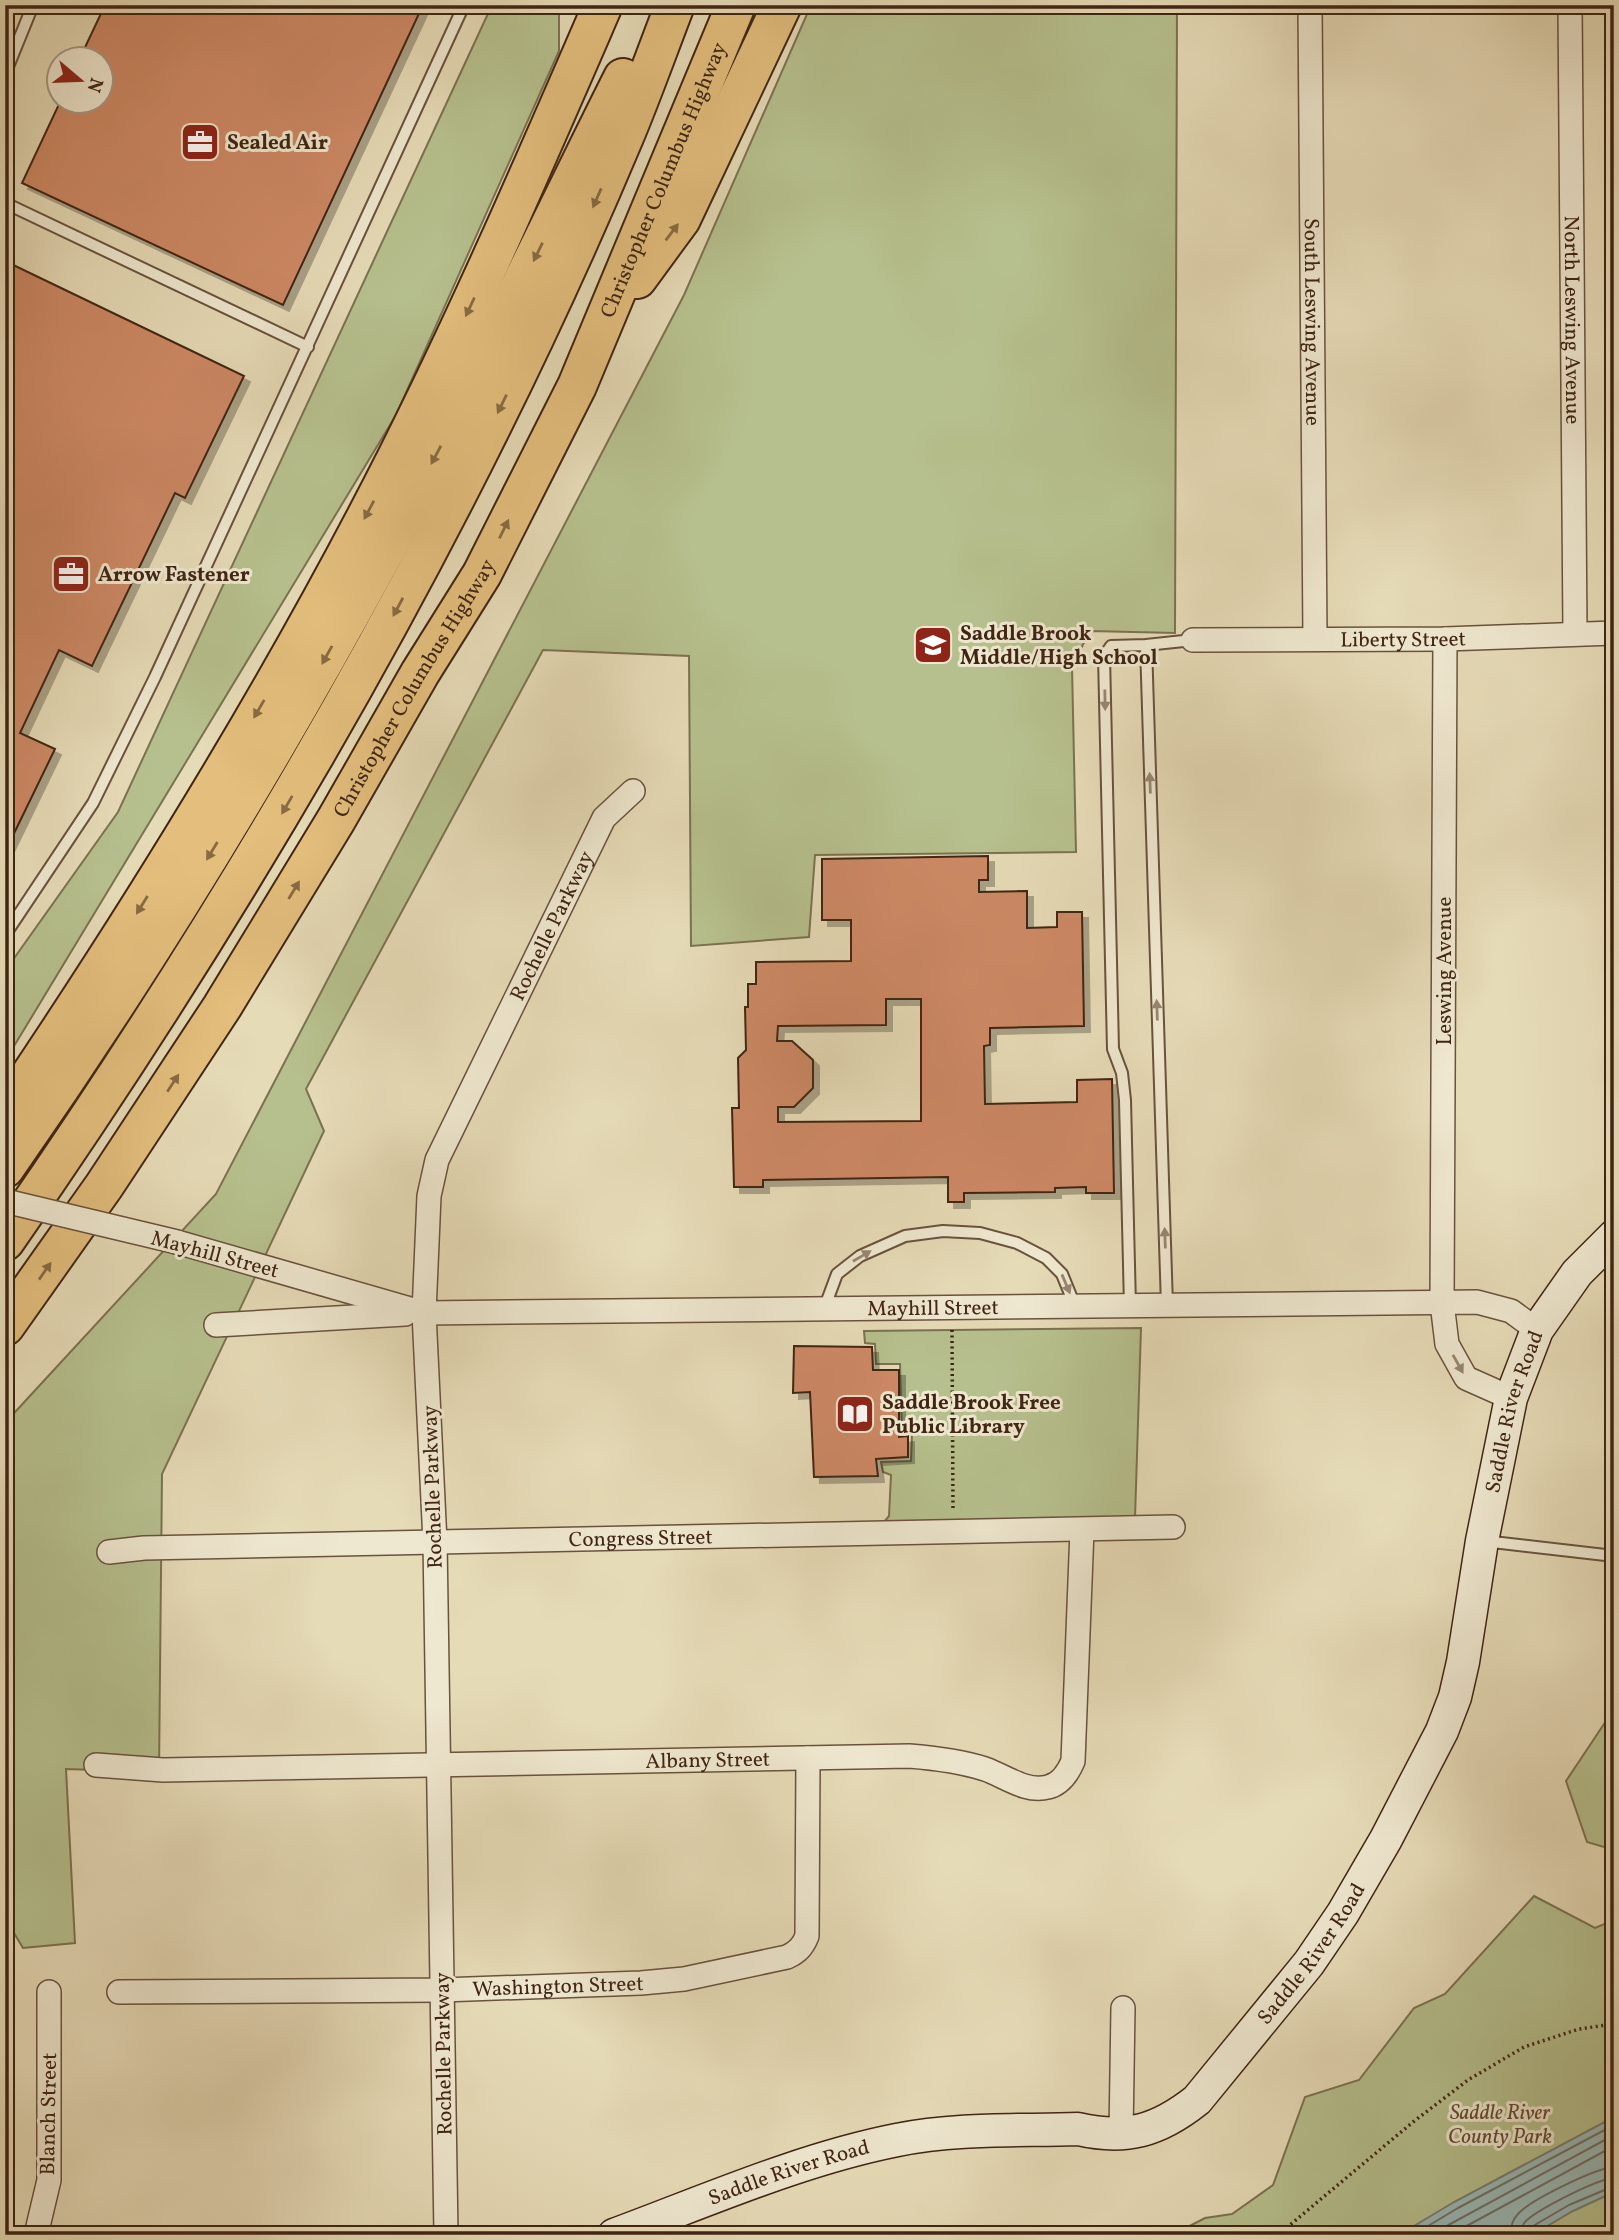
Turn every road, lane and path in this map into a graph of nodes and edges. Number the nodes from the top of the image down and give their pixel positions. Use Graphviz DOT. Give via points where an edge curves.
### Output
graph roads {
  1 [pos="33,5"];
  2 [pos="464,5"];
  3 [pos="577,5"];
  4 [pos="603,5"];
  5 [pos="659,5"];
  6 [pos="675,5"];
  7 [pos="736,5"];
  8 [pos="782,5"];
  9 [pos="1310,5"];
  10 [pos="1570,5"];
  11 [pos="5,74"];
  12 [pos="548,132"];
  13 [pos="5,203"];
  14 [pos="602,326"];
  15 [pos="308,347"];
  16 [pos="1575,633"];
  17 [pos="1614,633"];
  18 [pos="1315,639"];
  19 [pos="1446,639"];
  20 [pos="1194,640"];
  21 [pos="1146,645"];
  22 [pos="633,791"];
  23 [pos="5,935"];
  24 [pos="5,1112"];
  25 [pos="5,1168"];
  26 [pos="5,1201"];
  27 [pos="1614,1236"];
  28 [pos="5,1241"];
  29 [pos="1442,1303"];
  30 [pos="1130,1306"];
  31 [pos="1167,1306"];
  32 [pos="1075,1307"];
  33 [pos="824,1309"];
  34 [pos="424,1313"];
  35 [pos="216,1325"];
  36 [pos="5,1326"];
  37 [pos="952,1330"];
  38 [pos="1537,1330"];
  39 [pos="1511,1398"];
  40 [pos="954,1521"];
  41 [pos="1173,1527"];
  42 [pos="1082,1530"];
  43 [pos="1482,1541"];
  44 [pos="435,1542"];
  45 [pos="108,1552"];
  46 [pos="1614,1556"];
  47 [pos="808,1758"];
  48 [pos="96,1765"];
  49 [pos="438,1765"];
  50 [pos="442,1990"];
  51 [pos="49,1992"];
  52 [pos="119,1992"];
  53 [pos="1123,2008"];
  54 [pos="1614,2024"];
  55 [pos="1121,2134"];
  56 [pos="36,2235"];
  57 [pos="446,2235"];
  58 [pos="614,2235"];
  59 [pos="1278,2235"];
  1 -- 11 [label="lane"];
  2 -- 15 [label="lane"];
  3 -- 12 [label="highway"];
  4 -- 12 [label="highway"];
  5 -- 25 [label="highway, one-way" via="451,426 322,665 170,919"];
  6 -- 28 [label="highway, one-way" via="625,135 541,324 380,641 202,945"];
  7 -- 14 [label="highway, Christopher Columbus Highway"];
  14 -- 8 [label="highway, one-way" via="681,219"];
  9 -- 18 [label="street, South Leswing Avenue"];
  10 -- 16 [label="street, North Leswing Avenue"];
  12 -- 24 [label="highway, one-way" via="445,360 318,604 157,881"];
  13 -- 15 [label="lane"];
  36 -- 14 [label="highway, Christopher Columbus Highway, one-way" via="144,1127 295,890 482,574 577,386"];
  15 -- 23 [label="lane" via="93,803"];
  16 -- 17 [label="street, Liberty Street"];
  16 -- 19 [label="street, Liberty Street"];
  18 -- 19 [label="street, Liberty Street"];
  18 -- 20 [label="street, Liberty Street"];
  19 -- 29 [label="street, Leswing Avenue"];
  20 -- 21 [label="lane"];
  21 -- 30 [label="lane, one-way" via="1111,646 1104,656 1113,1049 1125,1100"];
  31 -- 21 [label="lane, one-way"];
  22 -- 34 [label="street, Rochelle Parkway" via="604,818 437,1160 429,1196"];
  26 -- 34 [label="street, Mayhill Street, bridge" via="177,1242"];
  27 -- 38 [label="street, Saddle River Road" via="1577,1273"];
  29 -- 31 [label="street, Mayhill Street"];
  29 -- 38 [label="street, Mayhill Street" via="1477,1302 1511,1311"];
  29 -- 39 [label="street, one-way" via="1447,1344 1466,1378"];
  30 -- 31 [label="street, Mayhill Street"];
  30 -- 32 [label="street, Mayhill Street"];
  32 -- 33 [label="street, Mayhill Street"];
  33 -- 32 [label="lane, one-way" via="837,1274 860,1256 905,1236 943,1231 980,1233 1017,1243 1046,1258 1062,1274"];
  33 -- 34 [label="street, Mayhill Street"];
  34 -- 35 [label="street, Mayhill Street"];
  34 -- 44 [label="street, Rochelle Parkway"];
  37 -- 40 [label="path"];
  38 -- 39 [label="street, Saddle River Road"];
  39 -- 43 [label="street, Saddle River Road"];
  41 -- 42 [label="street, Congress Street"];
  42 -- 44 [label="street, Congress Street"];
  42 -- 47 [label="street, Albany Street" via="1073,1761 1060,1781 1035,1788 986,1769 909,1756"];
  43 -- 46 [label="lane"];
  43 -- 55 [label="street, Saddle River Road" via="1455,1697 1386,1839 1343,1913 1309,1963 1197,2100 1155,2127"];
  44 -- 45 [label="street, Congress Street"];
  44 -- 49 [label="street, Rochelle Parkway"];
  47 -- 49 [label="street, Albany Street"];
  47 -- 50 [label="street, Washington Street" via="807,1936 794,1954 684,1979"];
  48 -- 49 [label="street, Albany Street" via="163,1770"];
  49 -- 50 [label="street, Rochelle Parkway"];
  50 -- 52 [label="street, Washington Street"];
  50 -- 57 [label="street, Rochelle Parkway"];
  51 -- 56 [label="street, Blanch Street" via="49,2180"];
  53 -- 55 [label="street"];
  54 -- 59 [label="path" via="1579,2029 1524,2047 1468,2080"];
  55 -- 58 [label="street, Saddle River Road" via="1077,2129 951,2132 897,2140 793,2169"];
}
